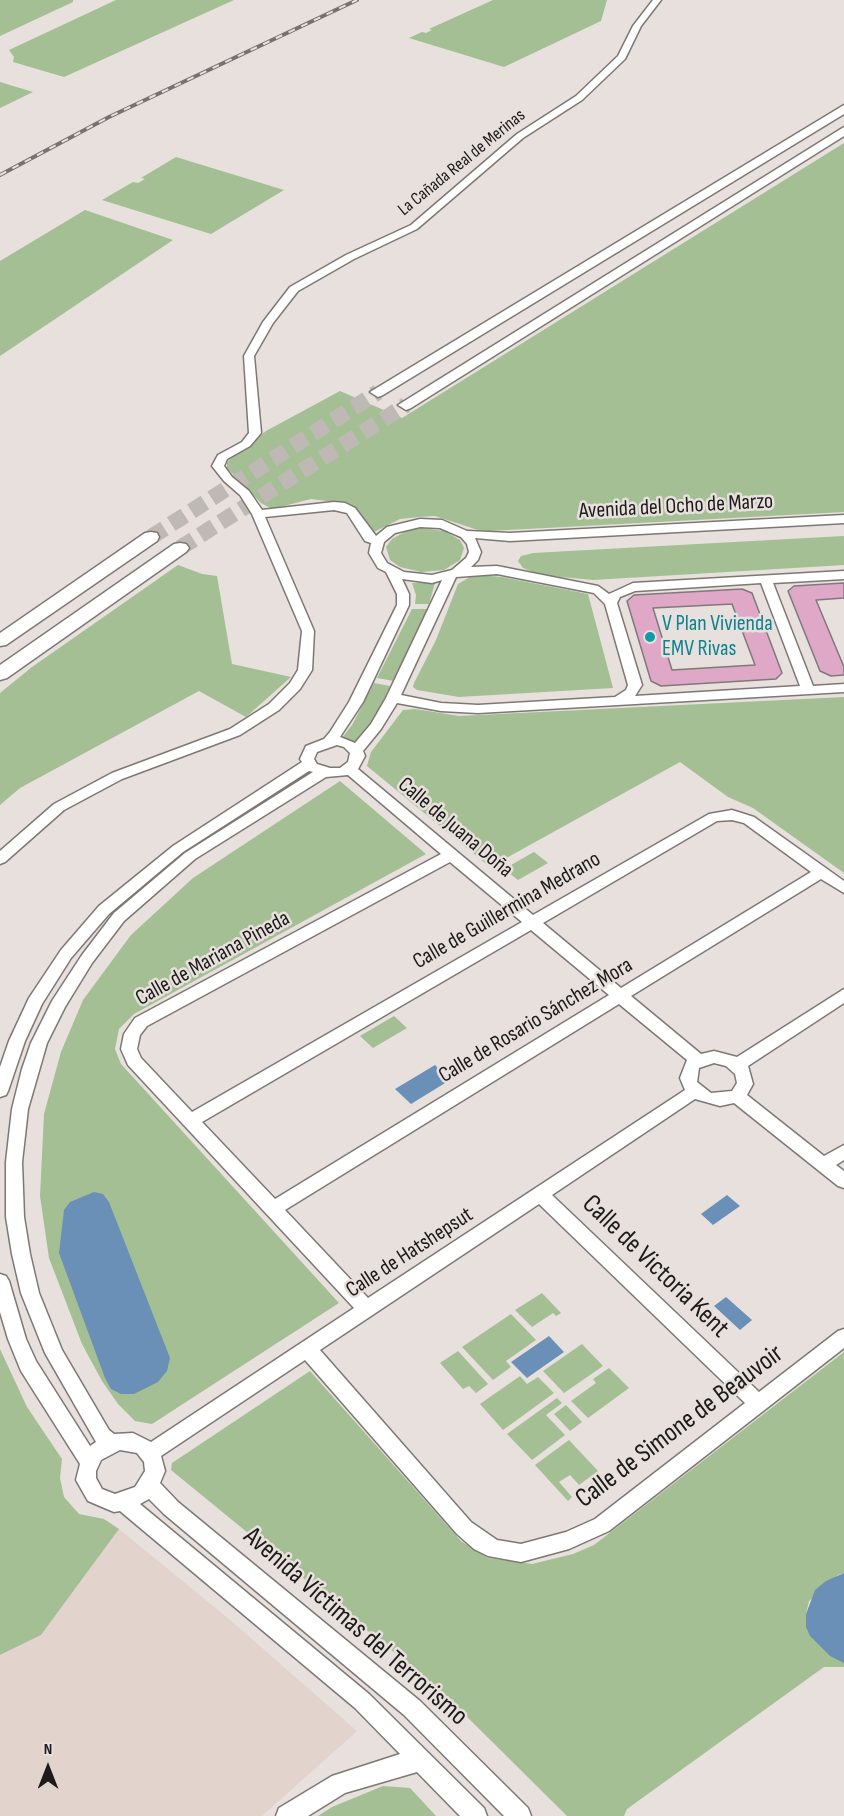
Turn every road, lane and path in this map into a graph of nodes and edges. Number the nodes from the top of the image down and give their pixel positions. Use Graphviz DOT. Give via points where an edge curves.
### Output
graph roads {
  1 [pos="657,0"];
  2 [pos="841,103"];
  3 [pos="844,132"];
  4 [pos="378,392"];
  5 [pos="406,405"];
  6 [pos="258,514"];
  7 [pos="844,519"];
  8 [pos="465,534"];
  9 [pos="151,537"];
  10 [pos="510,537"];
  11 [pos="378,541"];
  12 [pos="180,548"];
  13 [pos="475,552"];
  14 [pos="392,572"];
  15 [pos="456,573"];
  16 [pos="844,575"];
  17 [pos="765,579"];
  18 [pos="611,603"];
  19 [pos="0,641"];
  20 [pos="0,674"];
  21 [pos="635,685"];
  22 [pos="844,688"];
  23 [pos="808,690"];
  24 [pos="393,698"];
  25 [pos="656,699"];
  26 [pos="620,700"];
  27 [pos="328,742"];
  28 [pos="356,751"];
  29 [pos="316,768"];
  30 [pos="349,769"];
  31 [pos="451,855"];
  32 [pos="0,859"];
  33 [pos="822,872"];
  34 [pos="844,888"];
  35 [pos="532,922"];
  36 [pos="844,995"];
  37 [pos="620,996"];
  38 [pos="698,1060"];
  39 [pos="738,1065"];
  40 [pos="0,1091"];
  41 [pos="695,1091"];
  42 [pos="737,1096"];
  43 [pos="190,1121"];
  44 [pos="844,1152"];
  45 [pos="824,1164"];
  46 [pos="844,1181"];
  47 [pos="541,1195"];
  48 [pos="273,1209"];
  49 [pos="0,1281"];
  50 [pos="366,1308"];
  51 [pos="844,1336"];
  52 [pos="306,1348"];
  53 [pos="758,1403"];
  54 [pos="111,1443"];
  55 [pos="150,1453"];
  56 [pos="89,1462"];
  57 [pos="149,1485"];
  58 [pos="124,1502"];
  59 [pos="422,1761"];
  60 [pos="287,1816"];
  61 [pos="476,1816"];
  62 [pos="520,1816"];
  1 -- 6 [label="street, La Cañada Real de Merinas" via="637,26 622,57 579,98 520,136 414,227 294,289 268,322 249,356 255,433 246,444 222,457 218,466 245,493"];
  2 -- 4 [label="highway" via="644,218 586,266"];
  3 -- 5 [label="highway"];
  6 -- 11 [label="street" via="345,507 369,538"];
  6 -- 32 [label="street, La Cañada Real de Merinas" via="308,631 305,670 295,686 274,707 235,732 117,776 59,807"];
  7 -- 10 [label="street, Avenida del Ocho de Marzo"];
  8 -- 10 [label="street, Avenida del Ocho de Marzo"];
  8 -- 11 [label="street" via="442,524 420,523 391,530"];
  8 -- 13 [label="street"];
  9 -- 19 [label="highway"];
  10 -- 13 [label="street, Avenida del Ocho de Marzo"];
  11 -- 14 [label="street" via="377,557"];
  12 -- 20 [label="highway"];
  13 -- 15 [label="street" via="472,560"];
  14 -- 15 [label="street" via="421,579"];
  14 -- 27 [label="street" via="403,594 403,605 356,702"];
  15 -- 18 [label="street" via="497,570 598,590"];
  15 -- 24 [label="street"];
  16 -- 17 [label="street"];
  17 -- 18 [label="street" via="633,587 615,595"];
  17 -- 23 [label="street"];
  18 -- 21 [label="street"];
  21 -- 25 [label="street"];
  21 -- 26 [label="street"];
  22 -- 23 [label="street"];
  23 -- 25 [label="street"];
  24 -- 26 [label="street" via="460,709"];
  24 -- 28 [label="street"];
  25 -- 26 [label="street"];
  27 -- 28 [label="street" via="343,742"];
  27 -- 29 [label="street" via="308,754"];
  28 -- 30 [label="street" via="357,761"];
  29 -- 30 [label="street" via="336,773"];
  29 -- 40 [label="street" via="178,849 104,910 66,954 35,1002"];
  29 -- 54 [label="street" via="190,856 119,917 58,1005 30,1069 20,1109 14,1162 15,1217 21,1254 30,1293 54,1353 102,1436"];
  30 -- 31 [label="street, Calle de Juana Doña"];
  31 -- 35 [label="street, Calle de Juana Doña"];
  31 -- 43 [label="street, Calle de Mariana Pineda" via="141,1022 132,1034 129,1050 134,1061"];
  33 -- 34 [label="street, Calle de Guillermina Medrano"];
  33 -- 35 [label="street, Calle de Guillermina Medrano" via="749,820 723,815"];
  33 -- 37 [label="street, Calle de Rosario Sánchez Mora"];
  35 -- 37 [label="street, Calle de Juana Doña"];
  35 -- 43 [label="street, Calle de Guillermina Medrano"];
  36 -- 39 [label="street"];
  37 -- 38 [label="street, Calle de Juana Doña"];
  37 -- 48 [label="street, Calle de Rosario Sánchez Mora"];
  38 -- 39 [label="street" via="723,1058"];
  38 -- 41 [label="street" via="688,1071"];
  39 -- 42 [label="street" via="746,1084"];
  41 -- 42 [label="street" via="720,1100"];
  41 -- 47 [label="street, Calle de Hatshepsut"];
  42 -- 45 [label="street"];
  43 -- 48 [label="street, Calle de Mariana Pineda"];
  44 -- 45 [label="street"];
  45 -- 46 [label="street"];
  47 -- 50 [label="street, Calle de Hatshepsut"];
  47 -- 53 [label="street, Calle de Victoria Kent"];
  48 -- 50 [label="street, Calle de Mariana Pineda"];
  49 -- 56 [label="street" via="28,1365"];
  50 -- 52 [label="street, Calle de Hatshepsut"];
  51 -- 53 [label="street, Calle de Simone de Beauvoir"];
  52 -- 53 [label="street, Calle de Simone de Beauvoir" via="464,1528 488,1546 521,1553 570,1540 602,1525"];
  52 -- 55 [label="street, Calle de Hatshepsut"];
  54 -- 55 [label="street" via="133,1442"];
  54 -- 56 [label="street"];
  55 -- 57 [label="street" via="154,1471"];
  56 -- 58 [label="street" via="86,1480 95,1495 114,1503"];
  57 -- 58 [label="street"];
  57 -- 62 [label="street, Avenida Víctimas del Terrorismo" via="171,1508 412,1708"];
  58 -- 59 [label="street" via="362,1701"];
  59 -- 60 [label="street" via="340,1784"];
  59 -- 61 [label="street"];
}
